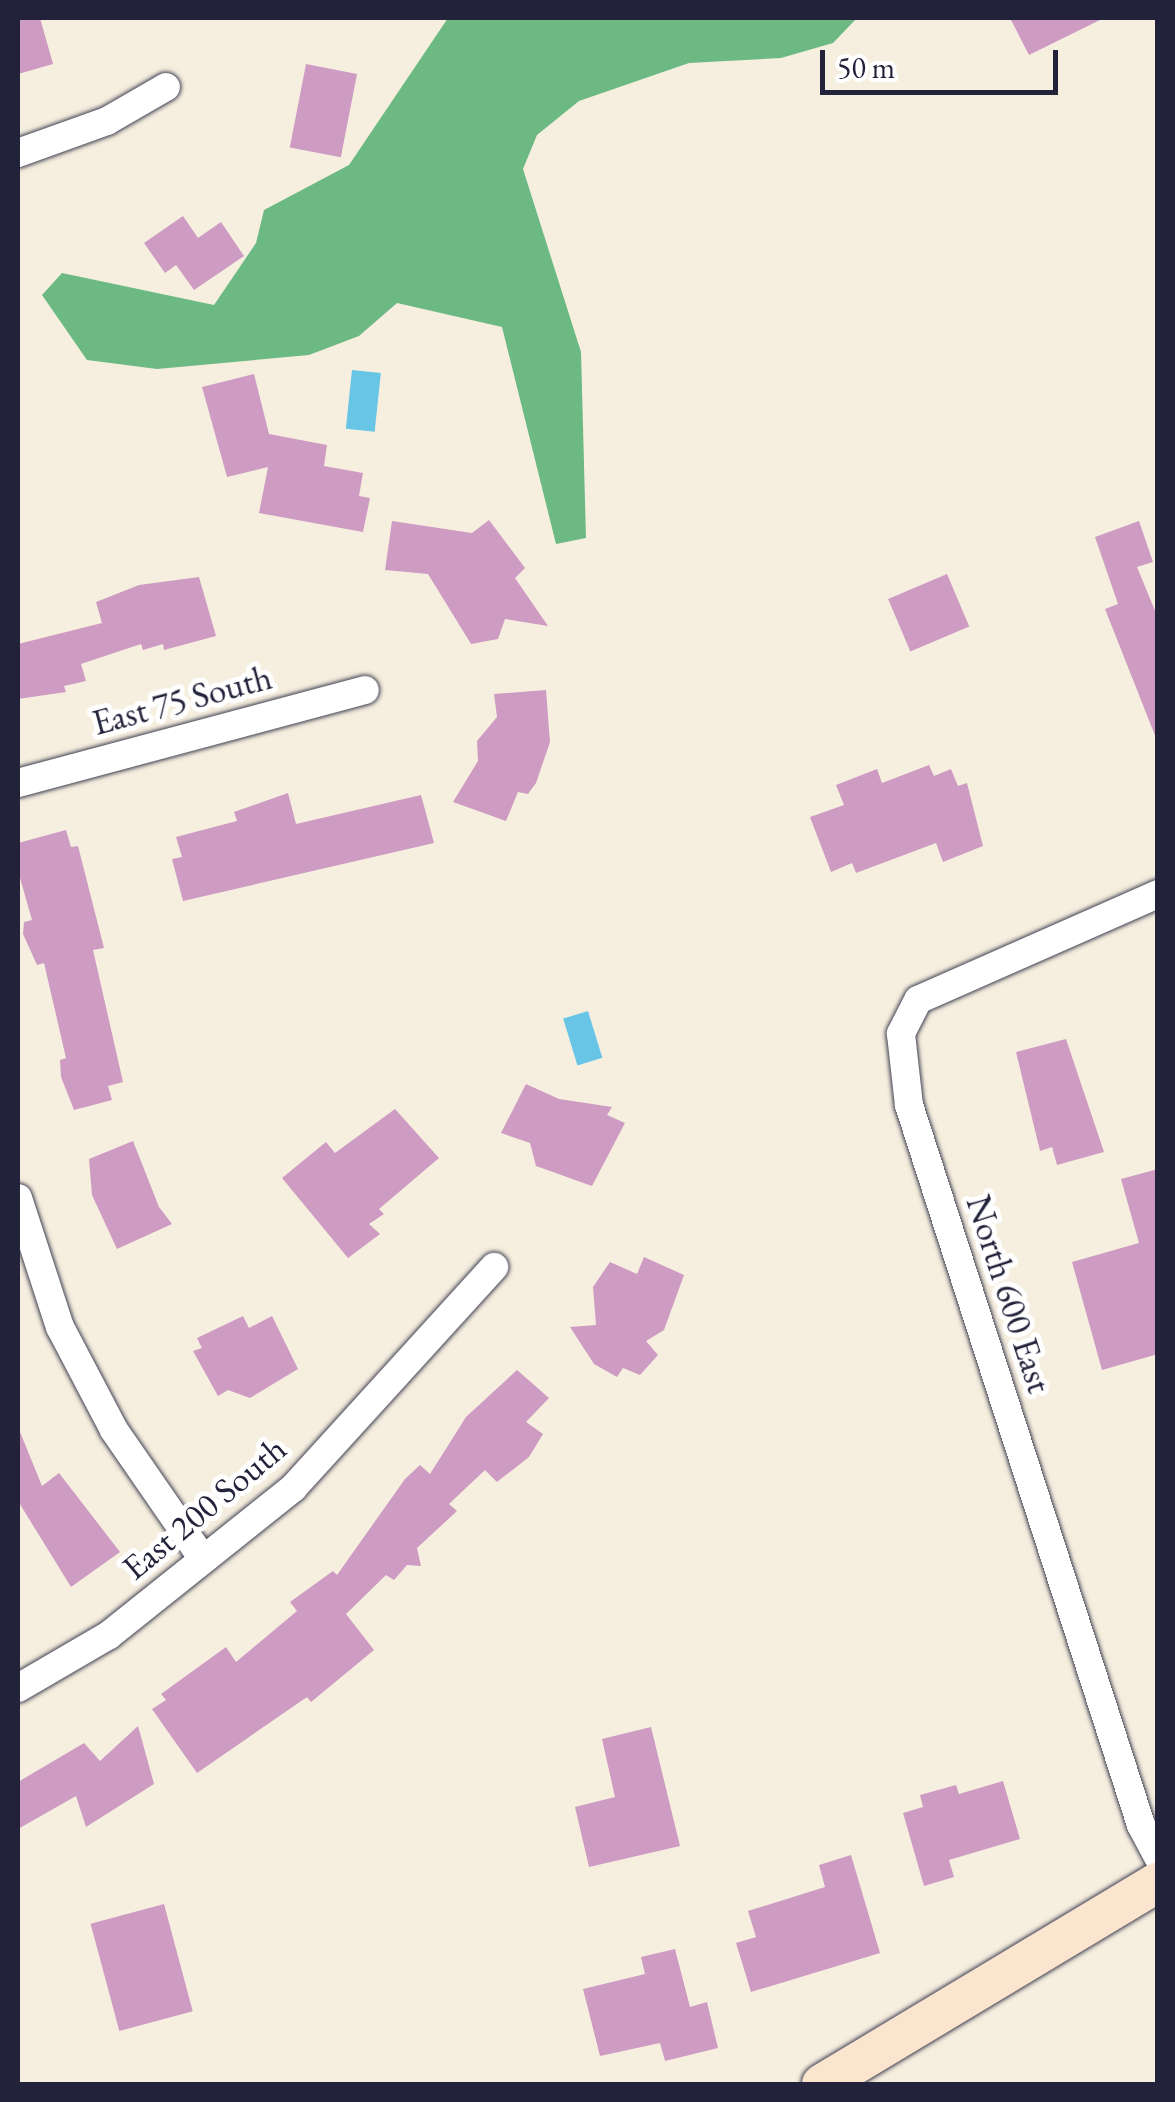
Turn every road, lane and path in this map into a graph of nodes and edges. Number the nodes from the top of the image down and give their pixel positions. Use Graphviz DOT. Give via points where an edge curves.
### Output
graph roads {
  1 [pos="166,87"];
  2 [pos="18,152"];
  3 [pos="366,690"];
  4 [pos="18,783"];
  5 [pos="1158,894"];
  6 [pos="18,1198"];
  7 [pos="494,1267"];
  8 [pos="203,1560"];
  9 [pos="18,1688"];
  10 [pos="1158,1857"];
  11 [pos="1158,1882"];
  12 [pos="822,2084"];
  1 -- 2 [label="street" via="106,121"];
  3 -- 4 [label="street, East 75 South"];
  5 -- 10 [label="street, North 600 East" via="918,1000 901,1034 908,1105 1141,1826"];
  6 -- 8 [label="street" via="60,1326 114,1430"];
  7 -- 8 [label="street, East 200 South" via="293,1488"];
  8 -- 9 [label="street, East 200 South" via="109,1635"];
  11 -- 12 [label="street"];
}
